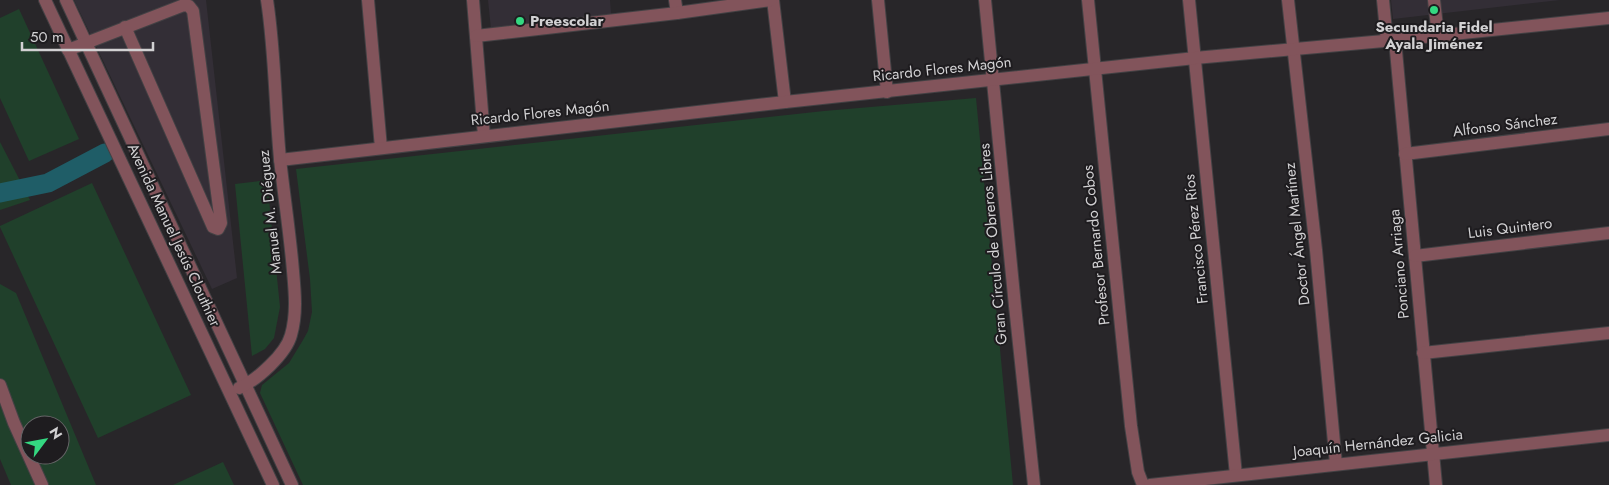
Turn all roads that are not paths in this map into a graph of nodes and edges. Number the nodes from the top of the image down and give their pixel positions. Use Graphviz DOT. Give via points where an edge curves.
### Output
graph roads {
  1 [pos="45,0"];
  2 [pos="66,0"];
  3 [pos="267,0"];
  4 [pos="368,0"];
  5 [pos="473,0"];
  6 [pos="772,0"];
  7 [pos="878,0"];
  8 [pos="986,0"];
  9 [pos="1088,0"];
  10 [pos="1189,0"];
  11 [pos="1288,0"];
  12 [pos="1383,0"];
  13 [pos="1434,0"];
  14 [pos="676,6"];
  15 [pos="1609,18"];
  16 [pos="125,27"];
  17 [pos="476,36"];
  18 [pos="1438,36"];
  19 [pos="1391,40"];
  20 [pos="86,42"];
  21 [pos="1293,49"];
  22 [pos="68,50"];
  23 [pos="1195,58"];
  24 [pos="1096,68"];
  25 [pos="994,80"];
  26 [pos="887,92"];
  27 [pos="785,102"];
  28 [pos="1609,129"];
  29 [pos="484,136"];
  30 [pos="381,148"];
  31 [pos="1405,154"];
  32 [pos="280,160"];
  33 [pos="1609,233"];
  34 [pos="1415,256"];
  35 [pos="1609,332"];
  36 [pos="1423,353"];
  37 [pos="0,385"];
  38 [pos="246,385"];
  39 [pos="230,392"];
  40 [pos="1609,435"];
  41 [pos="1434,454"];
  42 [pos="1336,464"];
  43 [pos="1236,475"];
  44 [pos="42,485"];
  45 [pos="273,485"];
  46 [pos="292,485"];
  47 [pos="1034,485"];
  48 [pos="1143,485"];
  49 [pos="1150,485"];
  50 [pos="1436,485"];
  1 -- 22 [label="street, Avenida Manuel Jesús Clouthier"];
  2 -- 20 [label="street, Avenida Manuel Jesús Clouthier"];
  3 -- 32 [label="street, Manuel M. Diéguez"];
  4 -- 30 [label="street"];
  5 -- 17 [label="street"];
  6 -- 14 [label="street"];
  6 -- 27 [label="street"];
  7 -- 26 [label="street"];
  8 -- 25 [label="street, Gran Círculo de Obreros Libres"];
  9 -- 24 [label="street, Profesor Bernardo Cobos"];
  10 -- 23 [label="street, Francisco Pérez Ríos"];
  11 -- 21 [label="street, Doctor Ángel Martínez"];
  12 -- 19 [label="street, Ponciano Arriaga"];
  13 -- 18 [label="street"];
  14 -- 17 [label="street"];
  15 -- 18 [label="street, Ricardo Flores Magón"];
  16 -- 16 [label="street" via="213,227 218,229 221,223 193,11 184,4"];
  16 -- 20 [label="street"];
  17 -- 29 [label="street"];
  18 -- 19 [label="street, Ricardo Flores Magón"];
  19 -- 21 [label="street, Ricardo Flores Magón"];
  19 -- 31 [label="street, Ponciano Arriaga"];
  20 -- 22 [label="street"];
  20 -- 38 [label="street, Avenida Manuel Jesús Clouthier"];
  21 -- 23 [label="street, Ricardo Flores Magón"];
  21 -- 42 [label="street, Doctor Ángel Martínez"];
  22 -- 39 [label="street, Avenida Manuel Jesús Clouthier"];
  23 -- 24 [label="street, Ricardo Flores Magón"];
  23 -- 43 [label="street, Francisco Pérez Ríos"];
  24 -- 25 [label="street, Ricardo Flores Magón"];
  24 -- 48 [label="street, Profesor Bernardo Cobos" via="1131,426"];
  25 -- 26 [label="street, Ricardo Flores Magón"];
  25 -- 47 [label="street, Gran Círculo de Obreros Libres"];
  26 -- 27 [label="street, Ricardo Flores Magón"];
  27 -- 29 [label="street, Ricardo Flores Magón"];
  28 -- 31 [label="street, Alfonso Sánchez"];
  29 -- 30 [label="street, Ricardo Flores Magón"];
  30 -- 32 [label="street, Ricardo Flores Magón"];
  31 -- 34 [label="street, Ponciano Arriaga"];
  32 -- 38 [label="street, Manuel M. Diéguez" via="296,307 294,322 291,338 284,350"];
  33 -- 34 [label="street, Luis Quintero"];
  34 -- 36 [label="street, Ponciano Arriaga"];
  35 -- 36 [label="street"];
  36 -- 41 [label="street, Ponciano Arriaga"];
  37 -- 44 [label="street"];
  38 -- 39 [label="street, Manuel M. Diéguez"];
  38 -- 46 [label="street, Avenida Manuel Jesús Clouthier"];
  39 -- 45 [label="street, Avenida Manuel Jesús Clouthier"];
  40 -- 41 [label="street, Joaquín Hernández Galicia"];
  41 -- 42 [label="street, Joaquín Hernández Galicia"];
  41 -- 50 [label="street, Ponciano Arriaga"];
  42 -- 43 [label="street, Joaquín Hernández Galicia"];
  43 -- 49 [label="street, Joaquín Hernández Galicia"];
}
